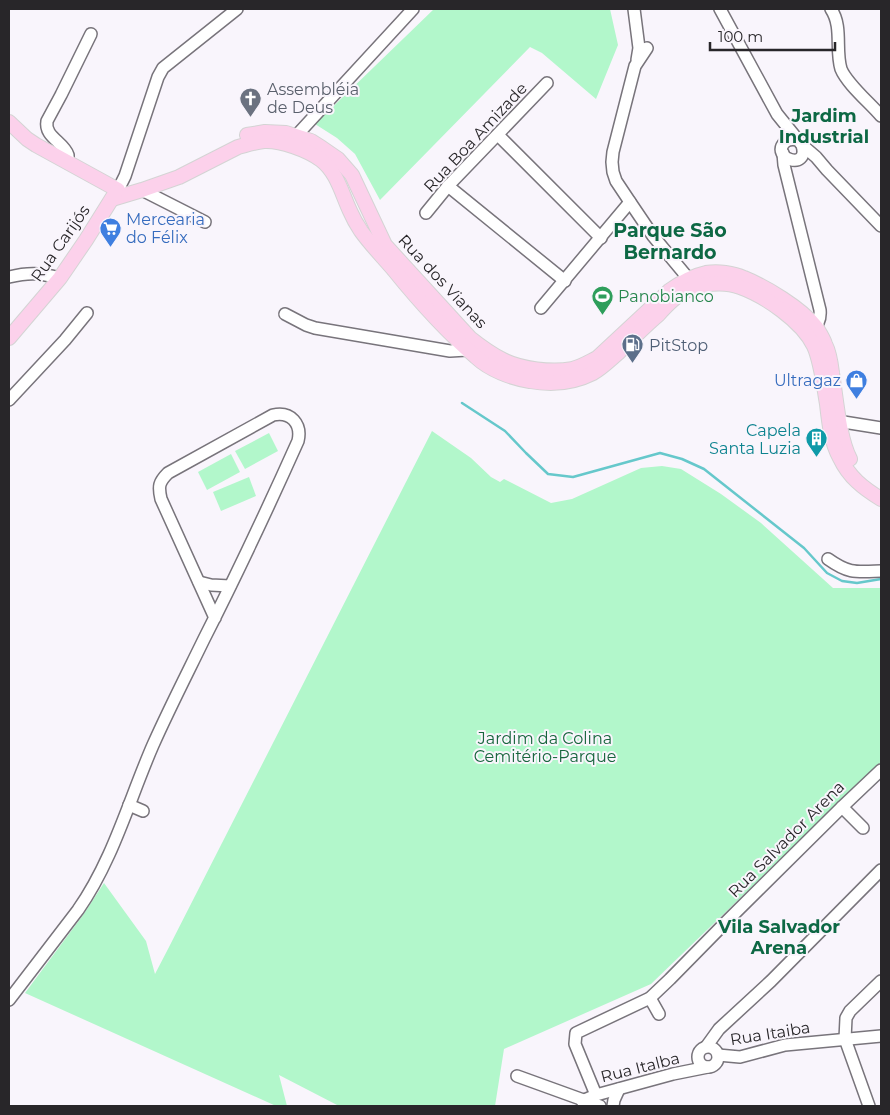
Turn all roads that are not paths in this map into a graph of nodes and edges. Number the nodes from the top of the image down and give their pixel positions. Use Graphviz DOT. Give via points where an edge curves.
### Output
graph roads {
  1 [pos="237,9"];
  2 [pos="413,9"];
  3 [pos="634,9"];
  4 [pos="720,9"];
  5 [pos="831,9"];
  6 [pos="91,34"];
  7 [pos="647,48"];
  8 [pos="636,64"];
  9 [pos="547,83"];
  10 [pos="879,112"];
  11 [pos="777,114"];
  12 [pos="9,122"];
  13 [pos="498,135"];
  14 [pos="296,136"];
  15 [pos="274,137"];
  16 [pos="800,142"];
  17 [pos="783,149"];
  18 [pos="796,159"];
  19 [pos="68,163"];
  20 [pos="827,170"];
  21 [pos="790,185"];
  22 [pos="448,186"];
  23 [pos="142,190"];
  24 [pos="115,194"];
  25 [pos="630,202"];
  26 [pos="426,213"];
  27 [pos="205,222"];
  28 [pos="881,226"];
  29 [pos="601,238"];
  30 [pos="9,277"];
  31 [pos="60,278"];
  32 [pos="565,281"];
  33 [pos="692,283"];
  34 [pos="541,308"];
  35 [pos="87,313"];
  36 [pos="285,314"];
  37 [pos="812,332"];
  38 [pos="9,338"];
  39 [pos="467,350"];
  40 [pos="9,400"];
  41 [pos="835,421"];
  42 [pos="881,428"];
  43 [pos="877,496"];
  44 [pos="828,559"];
  45 [pos="881,571"];
  46 [pos="199,582"];
  47 [pos="230,586"];
  48 [pos="215,618"];
  49 [pos="881,770"];
  50 [pos="129,805"];
  51 [pos="842,806"];
  52 [pos="143,811"];
  53 [pos="863,828"];
  54 [pos="881,870"];
  55 [pos="881,981"];
  56 [pos="650,998"];
  57 [pos="9,1000"];
  58 [pos="659,1014"];
  59 [pos="881,1036"];
  60 [pos="845,1039"];
  61 [pos="702,1050"];
  62 [pos="713,1063"];
  63 [pos="674,1074"];
  64 [pos="517,1076"];
  65 [pos="618,1089"];
  66 [pos="596,1095"];
  67 [pos="582,1101"];
  68 [pos="600,1106"];
  69 [pos="613,1106"];
  70 [pos="868,1106"];
  1 -- 24 [label="street" via="163,68 125,176"];
  2 -- 14 [label="street"];
  3 -- 8 [label="street" via="639,48"];
  4 -- 11 [label="street"];
  5 -- 10 [label="street" via="838,25 842,72"];
  6 -- 19 [label="street" via="46,126 68,154"];
  7 -- 8 [label="street"];
  8 -- 25 [label="street" via="612,162 616,180"];
  9 -- 13 [label="street, Rua Boa Amizade"];
  11 -- 16 [label="street"];
  11 -- 17 [label="street"];
  12 -- 19 [label="main road" via="27,139"];
  13 -- 22 [label="street, Rua Boa Amizade"];
  13 -- 29 [label="street"];
  14 -- 15 [label="main road, Rua dos Vianas"];
  14 -- 33 [label="main road, Rua dos Vianas" via="311,141 346,166 385,245 470,338 504,360 561,371 586,364 597,358 669,291"];
  15 -- 23 [label="main road, Rua dos Vianas" via="238,147 179,177"];
  15 -- 24 [label="main road, Rua dos Vianas" via="265,132 239,137"];
  15 -- 39 [label="main road, Rua dos Vianas" via="321,160 330,169 362,232 415,296"];
  16 -- 17 [label="street" via="790,139"];
  16 -- 18 [label="street" via="804,151"];
  16 -- 20 [label="street"];
  17 -- 18 [label="street" via="786,158"];
  17 -- 21 [label="street"];
  18 -- 20 [label="street" via="813,162"];
  18 -- 21 [label="street"];
  19 -- 24 [label="main road"];
  20 -- 28 [label="street"];
  21 -- 37 [label="street" via="820,310 820,320"];
  22 -- 26 [label="street, Rua Boa Amizade"];
  22 -- 32 [label="street"];
  23 -- 24 [label="main road, Rua dos Vianas"];
  23 -- 27 [label="street"];
  24 -- 31 [label="main road, Rua Carijós"];
  25 -- 29 [label="street"];
  25 -- 33 [label="street"];
  29 -- 32 [label="street"];
  30 -- 31 [label="street" via="40,273"];
  31 -- 38 [label="main road, Rua Carijós"];
  32 -- 34 [label="street"];
  33 -- 37 [label="main road, Rua dos Vianas" via="707,273 742,277 793,307"];
  33 -- 39 [label="main road, Rua dos Vianas" via="608,362 580,378 560,383 526,380 501,373"];
  35 -- 40 [label="street"];
  36 -- 39 [label="street" via="314,328 450,351"];
  37 -- 41 [label="main road, Rua dos Vianas" via="826,344 830,359"];
  41 -- 42 [label="street"];
  41 -- 43 [label="main road, Rua dos Vianas" via="848,455"];
  44 -- 45 [label="street" via="849,571"];
  46 -- 47 [label="street"];
  46 -- 47 [label="street" via="160,499 162,479 273,415 284,414 298,427 298,441"];
  46 -- 48 [label="street"];
  47 -- 48 [label="street"];
  48 -- 50 [label="street" via="186,674"];
  49 -- 51 [label="street, Rua Salvador Arena"];
  50 -- 52 [label="street"];
  50 -- 57 [label="street" via="88,895"];
  51 -- 53 [label="street"];
  51 -- 56 [label="street, Rua Salvador Arena"];
  54 -- 61 [label="street" via="719,1029"];
  55 -- 60 [label="street" via="850,1011 846,1018"];
  56 -- 58 [label="street"];
  56 -- 66 [label="street, Rua Salvador Arena" via="576,1033 575,1044"];
  59 -- 60 [label="street, Rua Itaiba"];
  60 -- 62 [label="street, Rua Itaiba" via="784,1045"];
  60 -- 70 [label="street"];
  61 -- 62 [label="street" via="713,1048"];
  61 -- 62 [label="street" via="699,1062 704,1067"];
  61 -- 63 [label="street"];
  62 -- 63 [label="street, Rua Italba"];
  63 -- 65 [label="street, Rua Italba"];
  64 -- 67 [label="street"];
  65 -- 66 [label="street, Rua Italba"];
  65 -- 69 [label="street"];
  66 -- 67 [label="street, Rua Italba"];
  67 -- 68 [label="street"];
}
